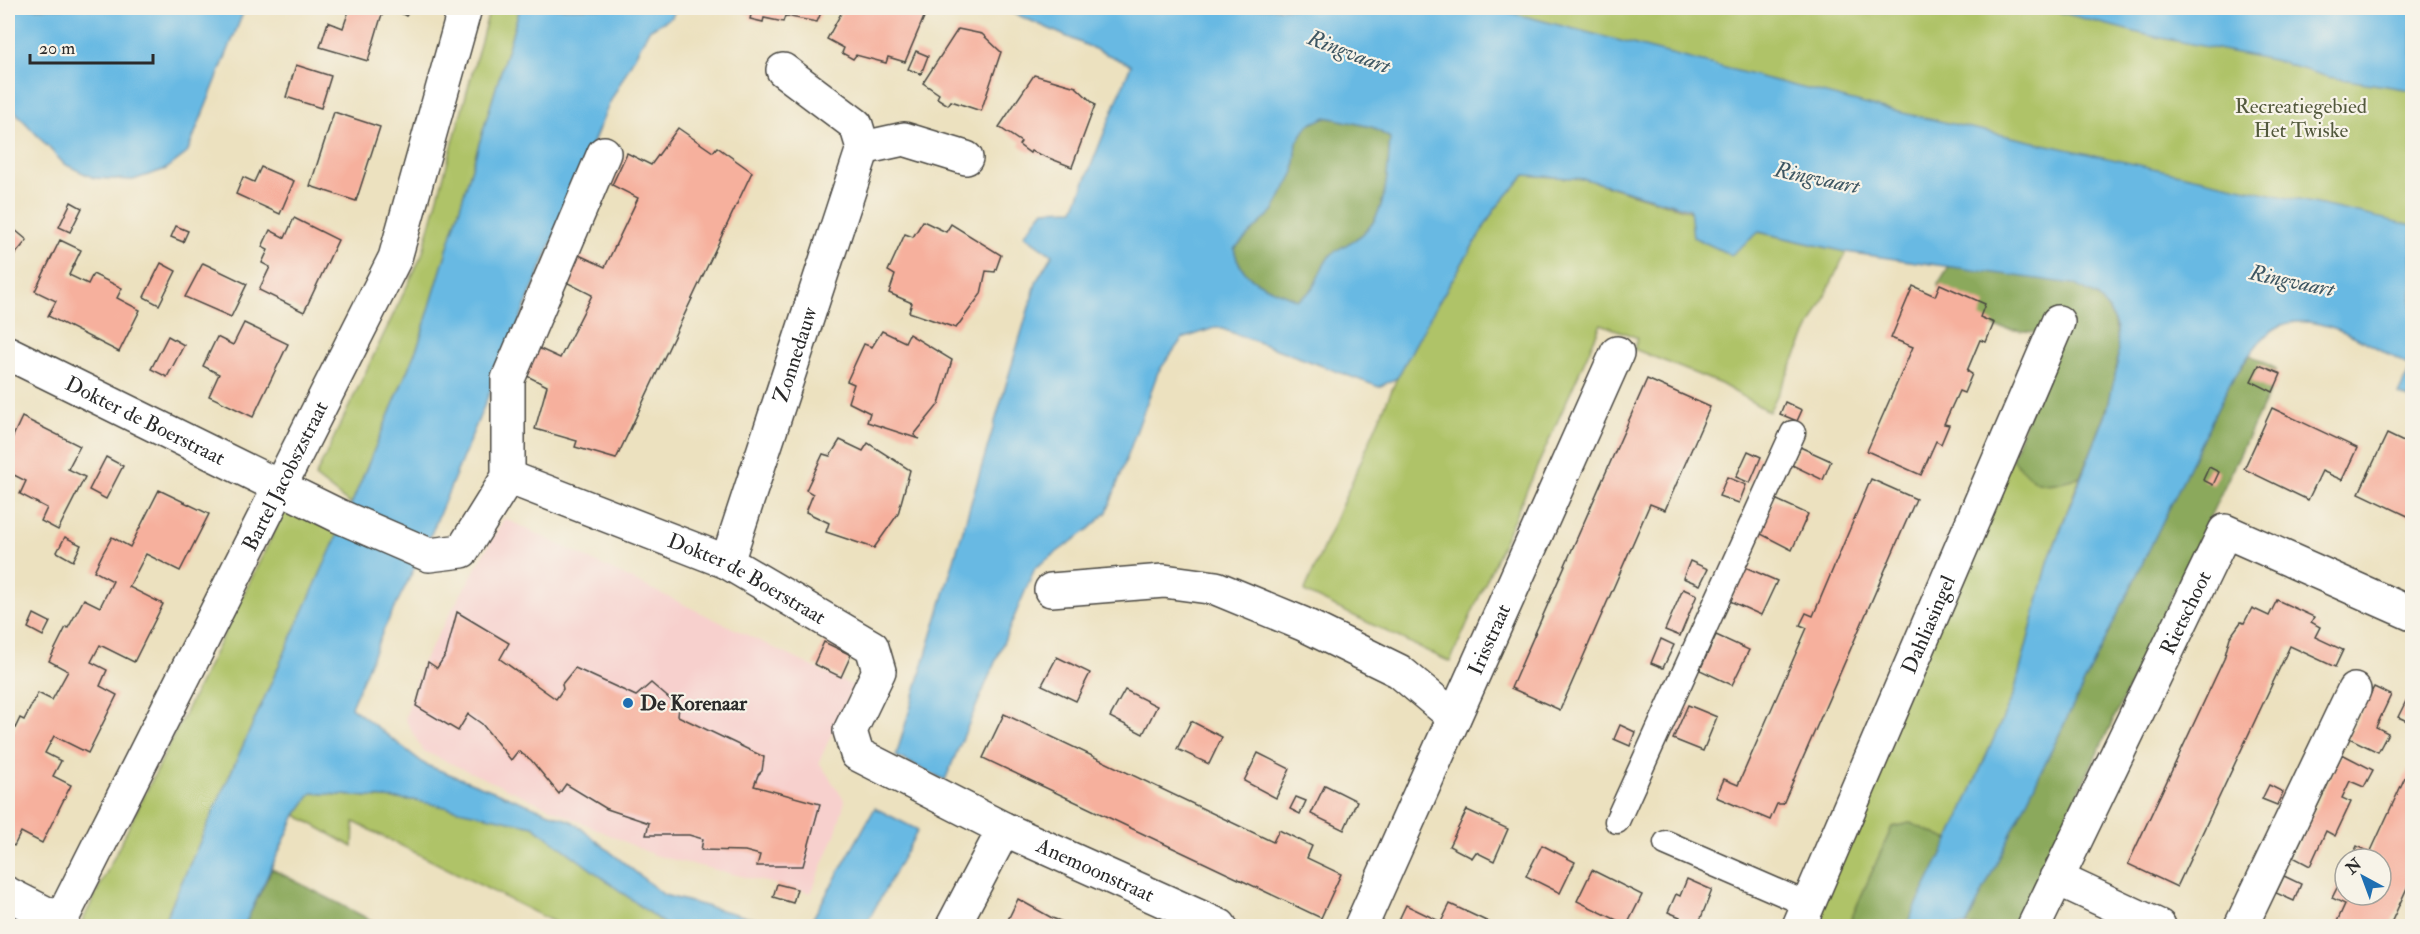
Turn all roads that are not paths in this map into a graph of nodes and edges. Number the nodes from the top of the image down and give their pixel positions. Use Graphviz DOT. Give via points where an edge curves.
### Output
graph roads {
  1 [pos="465,8"];
  2 [pos="783,70"];
  3 [pos="863,148"];
  4 [pos="604,153"];
  5 [pos="966,158"];
  6 [pos="2058,322"];
  7 [pos="1617,352"];
  8 [pos="8,353"];
  9 [pos="1793,433"];
  10 [pos="508,477"];
  11 [pos="282,487"];
  12 [pos="727,562"];
  13 [pos="1051,590"];
  14 [pos="2412,614"];
  15 [pos="2354,690"];
  16 [pos="1454,717"];
  17 [pos="1617,821"];
  18 [pos="1004,829"];
  19 [pos="1666,843"];
  20 [pos="2056,878"];
  21 [pos="8,894"];
  22 [pos="1804,916"];
  23 [pos="60,924"];
  24 [pos="953,927"];
  25 [pos="1220,927"];
  26 [pos="1360,927"];
  27 [pos="2034,927"];
  28 [pos="2159,927"];
  29 [pos="2241,927"];
  1 -- 11 [label="street, Bartel Jacobszstraat" via="395,258"];
  2 -- 3 [label="street" via="856,125"];
  3 -- 5 [label="street" via="904,139"];
  3 -- 12 [label="street, Zonnedauw"];
  4 -- 10 [label="street" via="508,379"];
  6 -- 22 [label="street, Dahliasingel"];
  7 -- 16 [label="street, Irisstraat"];
  8 -- 11 [label="street, Dokter de Boerstraat"];
  9 -- 17 [label="lane"];
  10 -- 11 [label="street, Dokter de Boerstraat" via="462,551 429,555"];
  10 -- 12 [label="street, Dokter de Boerstraat"];
  11 -- 23 [label="street, Bartel Jacobszstraat"];
  12 -- 18 [label="street, Dokter de Boerstraat" via="872,647 879,671 850,731 857,754"];
  13 -- 16 [label="street" via="1164,581 1216,588 1303,624 1399,671"];
  14 -- 20 [label="street, Rietschoot" via="2225,531"];
  15 -- 29 [label="street"];
  16 -- 26 [label="street, Irisstraat"];
  18 -- 24 [label="street"];
  18 -- 25 [label="street, Anemoonstraat"];
  19 -- 22 [label="lane"];
  20 -- 27 [label="street, Rietschoot"];
  20 -- 28 [label="street"];
  21 -- 23 [label="street"];
}
